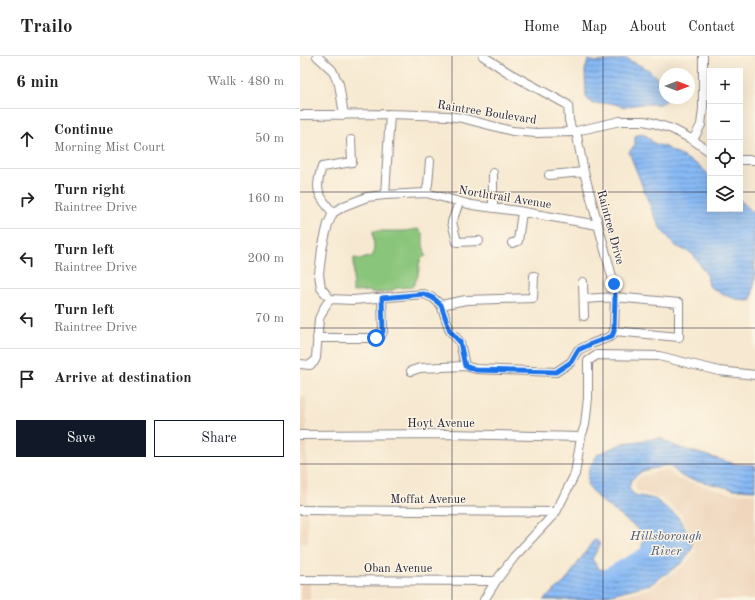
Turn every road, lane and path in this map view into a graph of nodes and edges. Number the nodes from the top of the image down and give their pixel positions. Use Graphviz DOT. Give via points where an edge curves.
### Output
graph roads {
  1 [pos="317,56"];
  2 [pos="483,56"];
  3 [pos="703,56"];
  4 [pos="390,114"];
  5 [pos="344,115"];
  6 [pos="300,116"];
  7 [pos="574,131"];
  8 [pos="352,140"];
  9 [pos="694,140"];
  10 [pos="707,150"];
  11 [pos="743,160"];
  12 [pos="755,160"];
  13 [pos="430,162"];
  14 [pos="493,172"];
  15 [pos="584,172"];
  16 [pos="550,175"];
  17 [pos="426,193"];
  18 [pos="385,195"];
  19 [pos="459,202"];
  20 [pos="493,208"];
  21 [pos="522,212"];
  22 [pos="333,213"];
  23 [pos="598,224"];
  24 [pos="478,241"];
  25 [pos="512,243"];
  26 [pos="534,276"];
  27 [pos="583,282"];
  28 [pos="615,297"];
  29 [pos="382,298"];
  30 [pos="330,299"];
  31 [pos="584,299"];
  32 [pos="441,305"];
  33 [pos="584,316"];
  34 [pos="614,331"];
  35 [pos="317,338"];
  36 [pos="300,364"];
  37 [pos="465,366"];
  38 [pos="411,371"];
  39 [pos="755,375"];
  40 [pos="300,435"];
  41 [pos="581,437"];
  42 [pos="300,510"];
  43 [pos="556,512"];
  44 [pos="300,580"];
  45 [pos="496,581"];
  46 [pos="484,600"];
  1 -- 5 [label="street" via="332,70 339,84"];
  2 -- 7 [label="street, Raintree Drive" via="568,105 569,120"];
  3 -- 9 [label="street" via="702,125"];
  4 -- 5 [label="street, Raintree Boulevard"];
  4 -- 7 [label="street, Raintree Boulevard" via="448,116 536,134"];
  4 -- 18 [label="street"];
  5 -- 6 [label="street, Raintree Boulevard"];
  7 -- 9 [label="street, Raintree Boulevard" via="620,121 644,121 672,128"];
  7 -- 15 [label="street, Raintree Drive"];
  8 -- 22 [label="street" via="352,162 322,167 318,177 319,193"];
  9 -- 10 [label="street, Raintree Boulevard"];
  11 -- 12 [label="street"];
  13 -- 17 [label="street"];
  14 -- 20 [label="street"];
  15 -- 16 [label="street"];
  15 -- 23 [label="street, Raintree Drive"];
  17 -- 18 [label="street, Northtrail Avenue"];
  17 -- 19 [label="street, Northtrail Avenue"];
  18 -- 22 [label="street" via="367,197"];
  19 -- 20 [label="street, Northtrail Avenue"];
  19 -- 24 [label="street" via="452,222 457,242"];
  20 -- 21 [label="street, Northtrail Avenue"];
  21 -- 23 [label="street, Northtrail Avenue"];
  21 -- 25 [label="street" via="518,241"];
  22 -- 30 [label="street" via="322,248 319,274 321,288"];
  23 -- 28 [label="street, Raintree Drive"];
  26 -- 32 [label="street" via="534,298 466,300"];
  27 -- 31 [label="street"];
  28 -- 31 [label="street"];
  28 -- 34 [label="street, Raintree Drive"];
  28 -- 34 [label="street" via="679,303 679,337"];
  29 -- 30 [label="street"];
  29 -- 32 [label="street" via="424,294"];
  29 -- 35 [label="street" via="381,336"];
  30 -- 35 [label="street" via="319,319"];
  31 -- 33 [label="street"];
  32 -- 37 [label="street" via="450,331 460,342"];
  34 -- 37 [label="street" via="612,336 578,350 571,362 556,372 476,370"];
  35 -- 36 [label="street" via="314,362 310,365"];
  37 -- 38 [label="street" via="420,368"];
  39 -- 41 [label="street" via="719,371 659,356 597,355 588,361 588,398"];
  40 -- 41 [label="street, Hoyt Avenue" via="448,434"];
  41 -- 43 [label="street" via="575,474"];
  42 -- 43 [label="street, Moffat Avenue"];
  43 -- 45 [label="street" via="514,557"];
  44 -- 45 [label="street, Oban Avenue"];
  45 -- 46 [label="street"];
}
